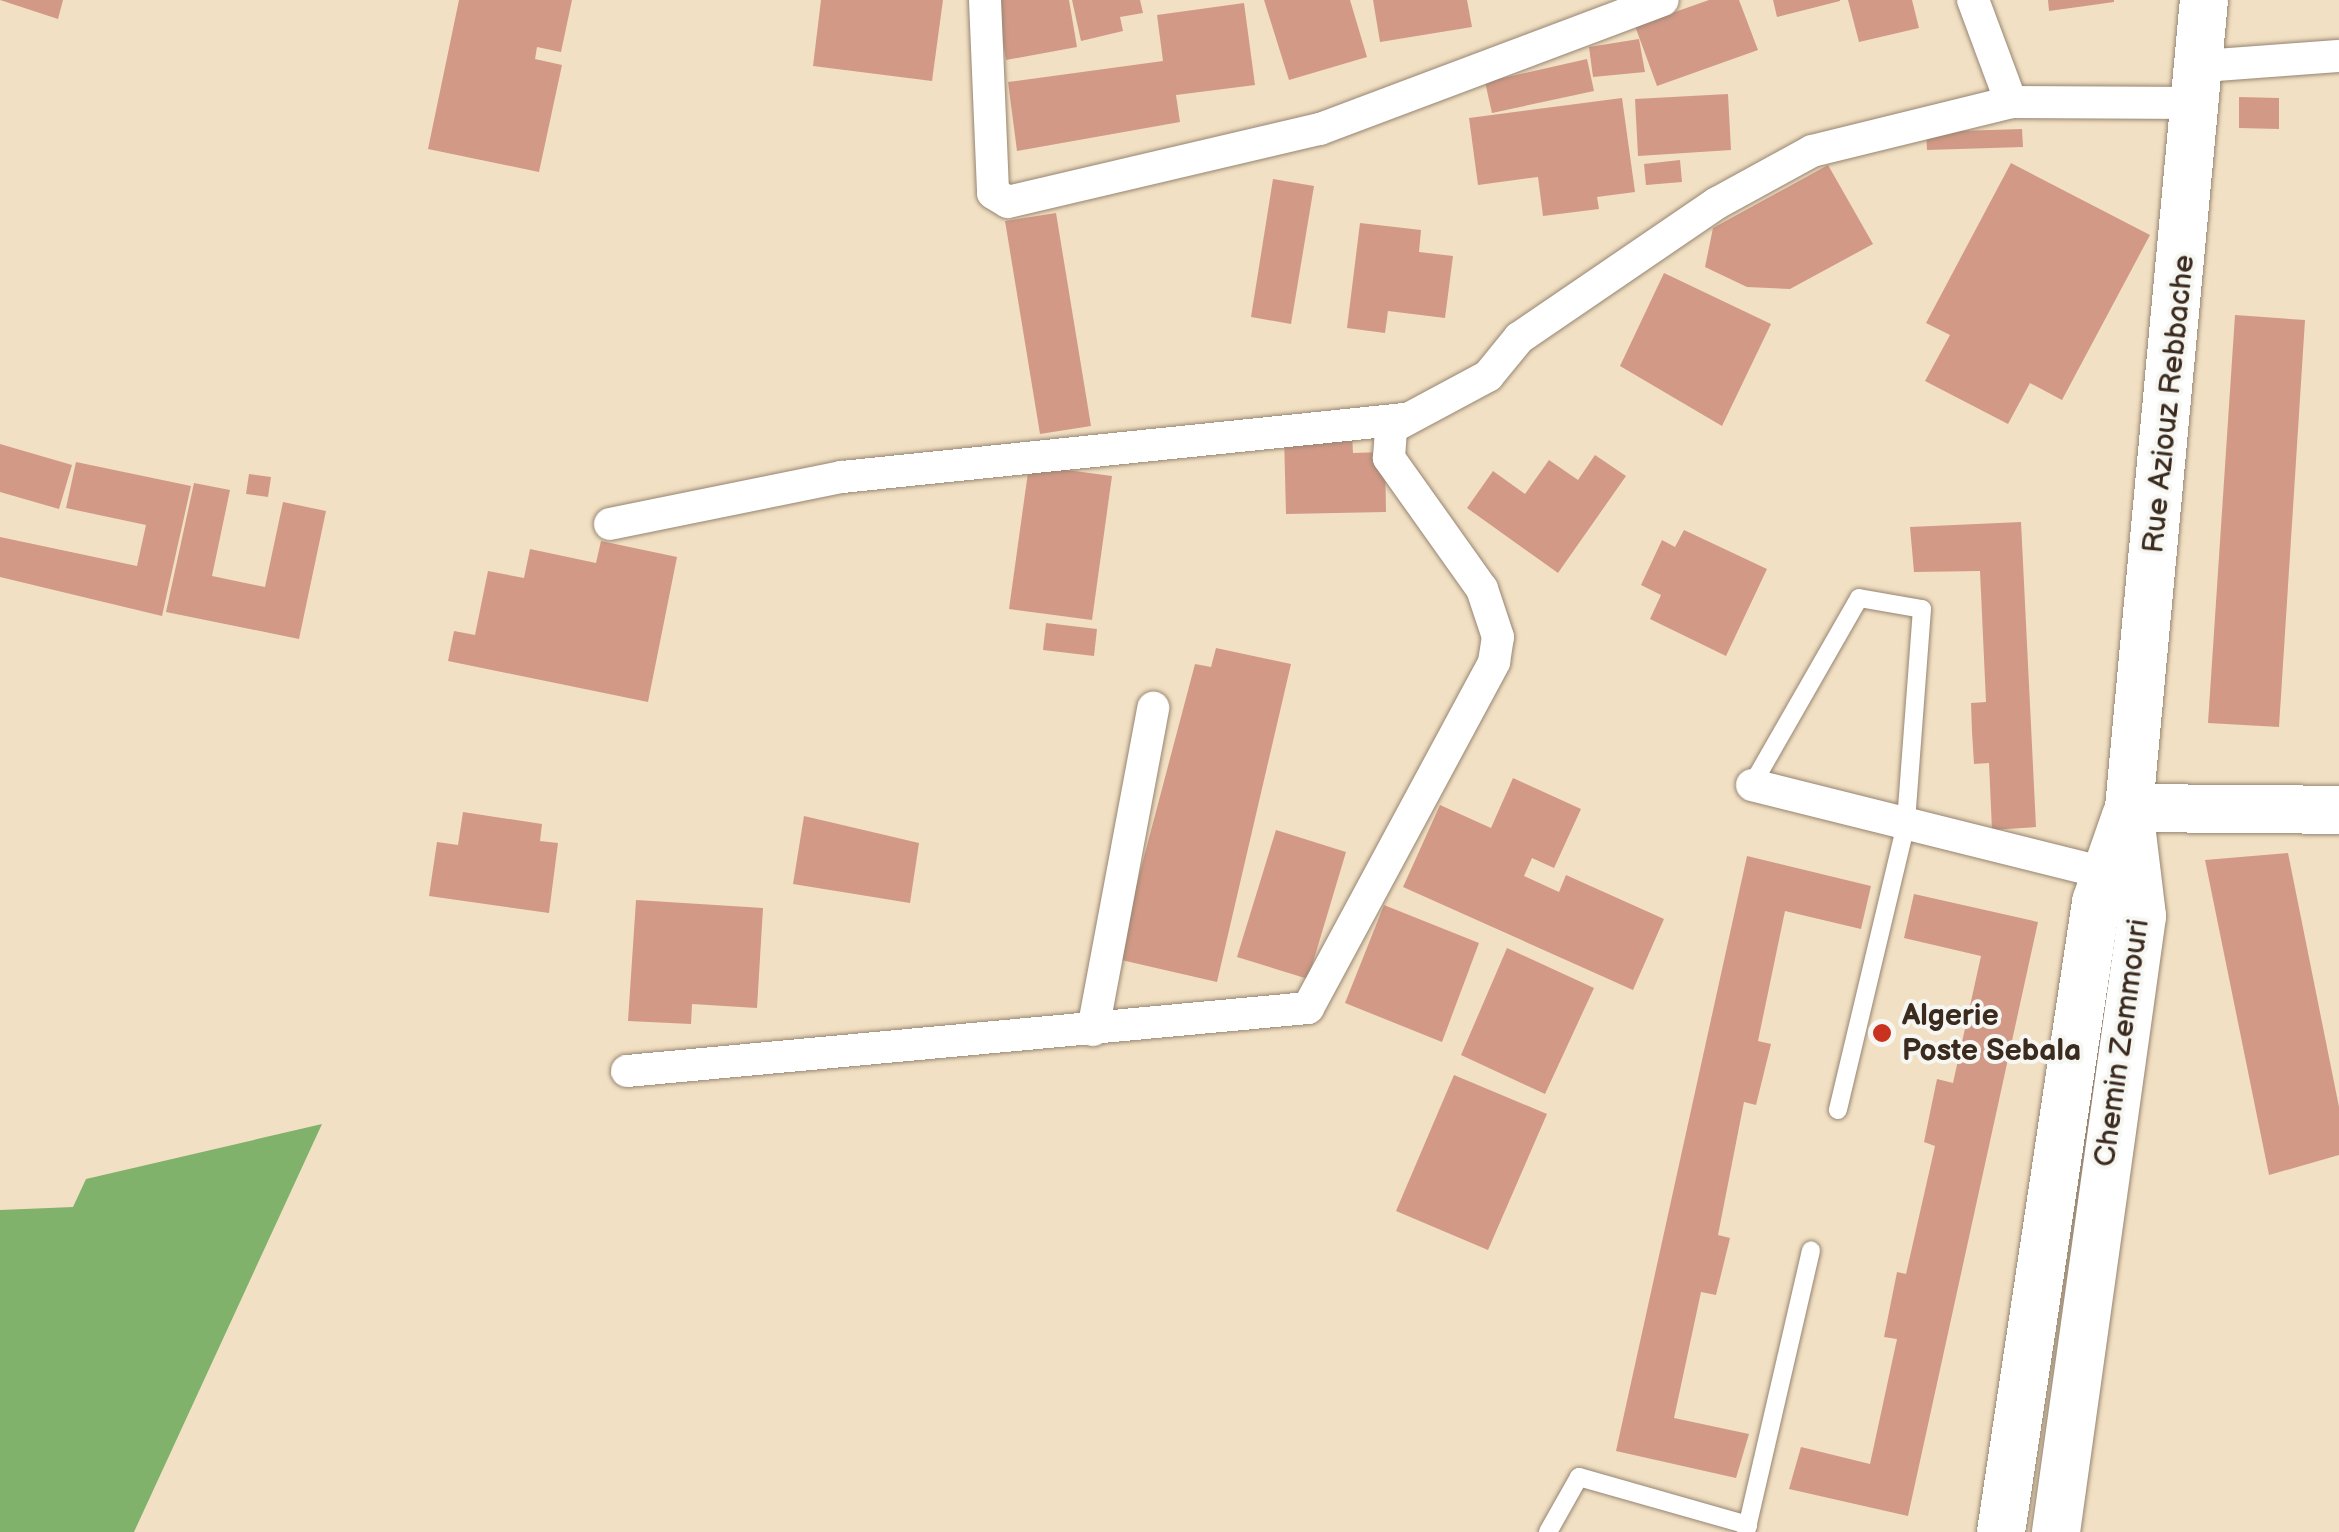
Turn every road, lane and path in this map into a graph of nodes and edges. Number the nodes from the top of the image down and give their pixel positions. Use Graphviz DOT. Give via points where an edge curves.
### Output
graph roads {
  1 [pos="985,0"];
  2 [pos="1662,0"];
  3 [pos="1972,0"];
  4 [pos="2204,0"];
  5 [pos="2339,56"];
  6 [pos="2200,85"];
  7 [pos="2011,102"];
  8 [pos="1404,420"];
  9 [pos="610,524"];
  10 [pos="1153,708"];
  11 [pos="2339,780"];
  12 [pos="1752,785"];
  13 [pos="2130,791"];
  14 [pos="2339,810"];
  15 [pos="1906,824"];
  16 [pos="2105,873"];
  17 [pos="1093,1030"];
  18 [pos="628,1072"];
  19 [pos="1838,1110"];
  20 [pos="1811,1250"];
  21 [pos="1747,1529"];
  22 [pos="1550,1532"];
  23 [pos="2001,1532"];
  24 [pos="2056,1532"];
  1 -- 2 [label="street" via="993,192 1008,202 1320,129"];
  3 -- 7 [label="street"];
  4 -- 6 [label="street, Rue Aziouz Rebbache"];
  5 -- 6 [label="street"];
  6 -- 7 [label="street"];
  6 -- 13 [label="street, Rue Aziouz Rebbache"];
  7 -- 8 [label="street" via="1812,150 1718,202 1519,338 1488,376"];
  8 -- 9 [label="street" via="842,477"];
  8 -- 17 [label="street" via="1391,428 1389,458 1494,612 1498,637 1484,680 1320,1000 1292,1012"];
  10 -- 17 [label="street"];
  11 -- 13 [label="street"];
  12 -- 15 [label="street"];
  12 -- 15 [label="lane" via="1860,598 1922,610"];
  13 -- 14 [label="street"];
  13 -- 16 [label="street, Chemin Zemmouri"];
  13 -- 24 [label="street, Chemin Zemmouri" via="2142,916"];
  15 -- 16 [label="street"];
  15 -- 19 [label="lane"];
  16 -- 23 [label="street, Chemin Zemmouri"];
  17 -- 18 [label="street"];
  20 -- 21 [label="lane"];
  21 -- 22 [label="lane" via="1579,1477"];
}
